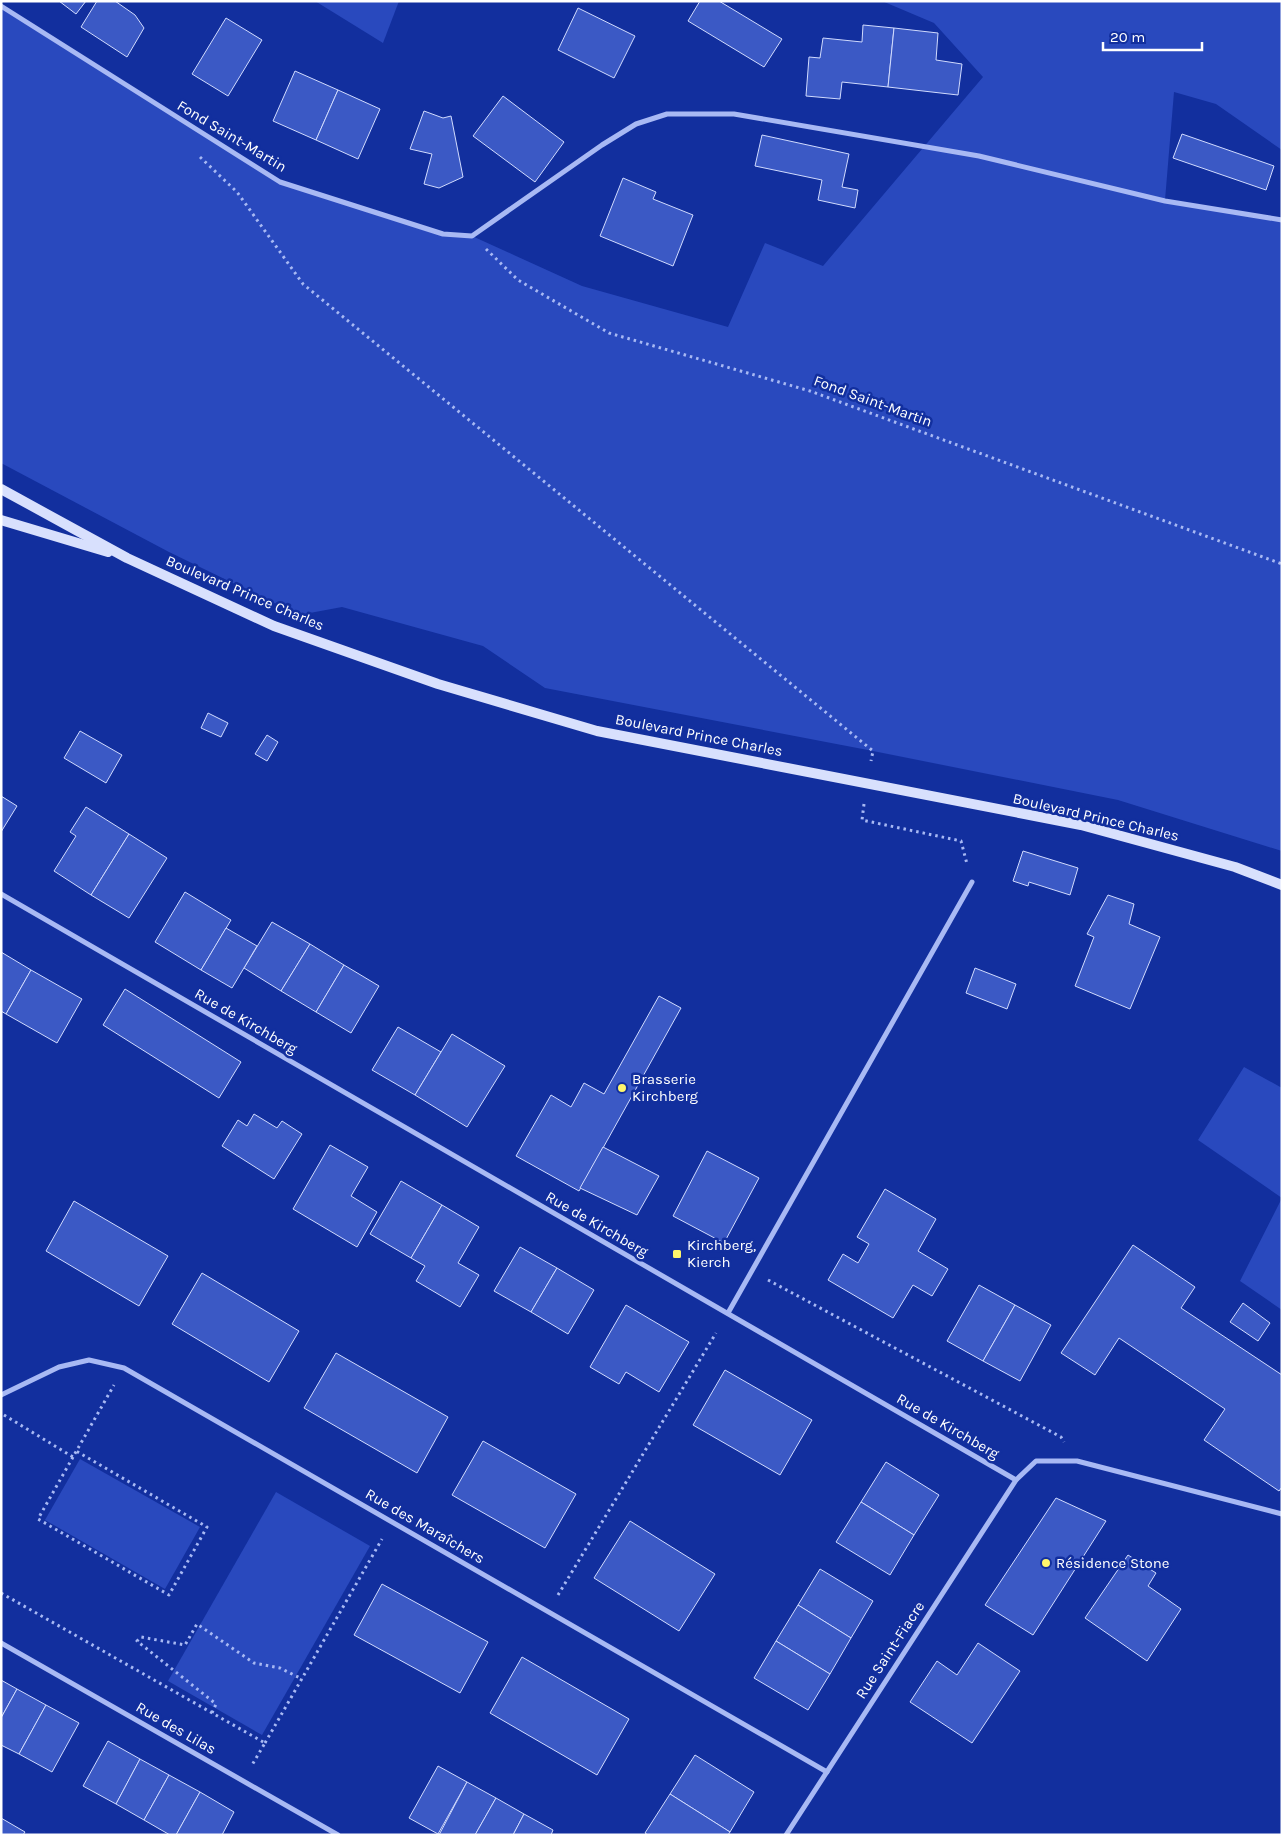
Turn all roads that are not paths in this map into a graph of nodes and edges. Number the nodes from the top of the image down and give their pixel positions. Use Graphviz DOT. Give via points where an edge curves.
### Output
graph roads {
  1 [pos="1,6"];
  2 [pos="1282,220"];
  3 [pos="1,489"];
  4 [pos="1,520"];
  5 [pos="128,558"];
  6 [pos="972,882"];
  7 [pos="1282,885"];
  8 [pos="1,894"];
  9 [pos="728,1313"];
  10 [pos="1,1395"];
  11 [pos="1016,1480"];
  12 [pos="1282,1514"];
  13 [pos="1,1643"];
  14 [pos="827,1772"];
  15 [pos="338,1835"];
  16 [pos="786,1835"];
  1 -- 2 [label="street, Fond Saint-Martin" via="280,182 443,234 472,236 636,124 667,114 734,114 930,147 1165,200"];
  3 -- 5 [label="main road, Boulevard Prince Charles"];
  4 -- 5 [label="main road, Boulevard Prince Charles"];
  5 -- 7 [label="main road, Boulevard Prince Charles" via="274,626 438,684 597,731 1081,825 1235,867"];
  6 -- 9 [label="street"];
  8 -- 9 [label="street, Rue de Kirchberg"];
  9 -- 11 [label="street, Rue de Kirchberg"];
  10 -- 14 [label="street, Rue des Maraîchers" via="59,1367 89,1360 124,1368"];
  11 -- 12 [label="street" via="1036,1461 1077,1461"];
  11 -- 14 [label="street, Rue Saint-Fiacre"];
  13 -- 15 [label="street, Rue des Lilas"];
  14 -- 16 [label="street, Rue Saint-Fiacre"];
}
